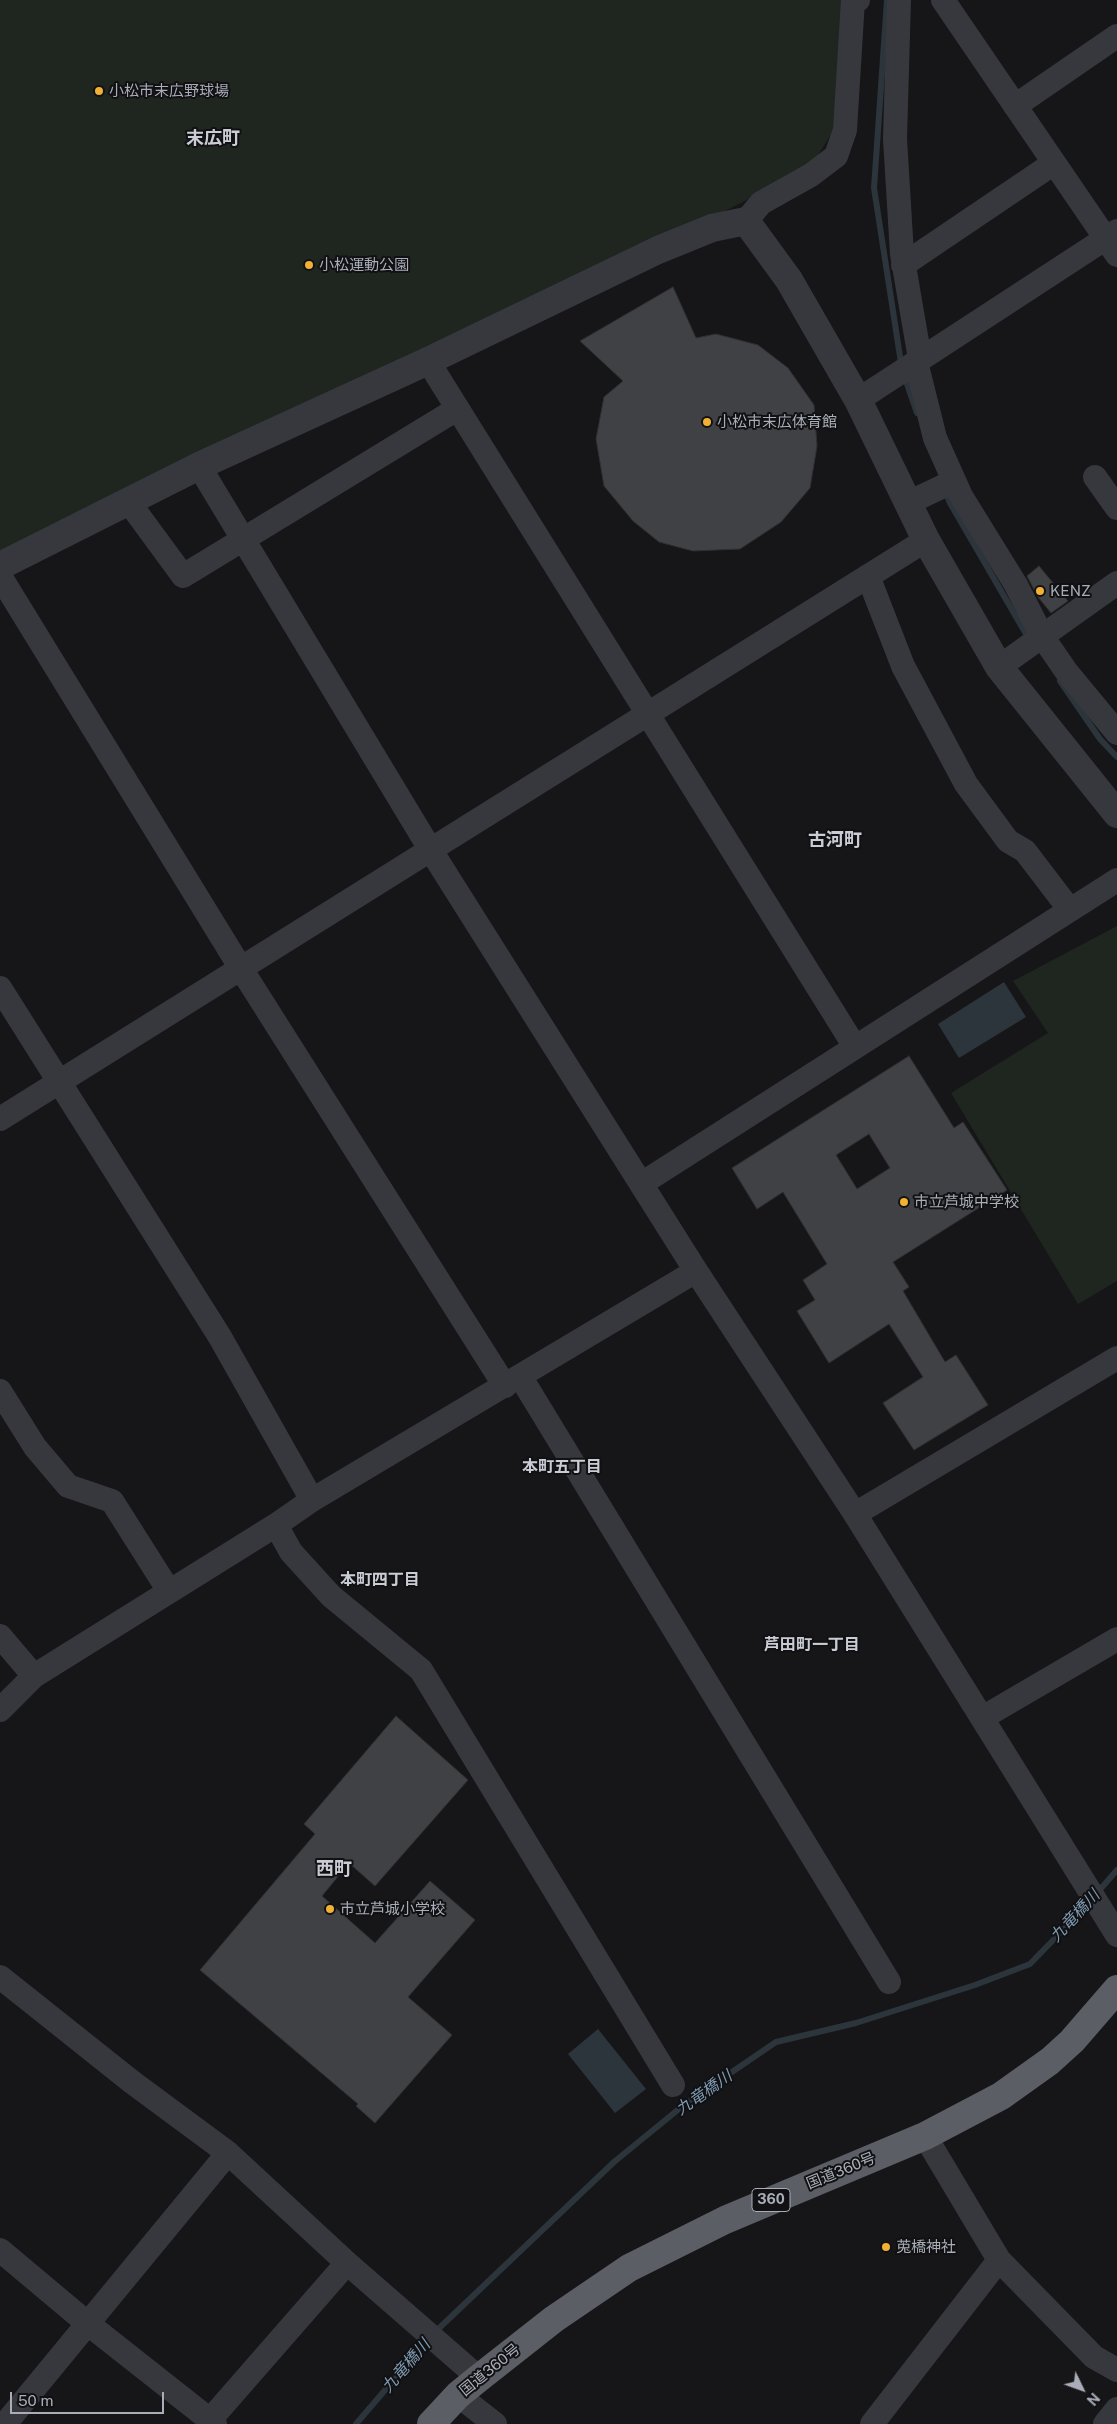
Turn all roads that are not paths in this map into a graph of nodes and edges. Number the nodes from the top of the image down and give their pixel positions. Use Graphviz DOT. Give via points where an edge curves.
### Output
graph roads {
  1 [pos="858,0"];
  2 [pos="900,0"];
  3 [pos="943,0"];
  4 [pos="1117,36"];
  5 [pos="1015,106"];
  6 [pos="1054,163"];
  7 [pos="746,221"];
  8 [pos="1113,242"];
  9 [pos="903,265"];
  10 [pos="428,361"];
  11 [pos="918,361"];
  12 [pos="858,400"];
  13 [pos="456,409"];
  14 [pos="200,466"];
  15 [pos="1095,477"];
  16 [pos="953,481"];
  17 [pos="919,497"];
  18 [pos="128,501"];
  19 [pos="1117,508"];
  20 [pos="243,538"];
  21 [pos="926,540"];
  22 [pos="0,566"];
  23 [pos="0,576"];
  24 [pos="868,576"];
  25 [pos="1117,583"];
  26 [pos="1042,636"];
  27 [pos="999,667"];
  28 [pos="646,714"];
  29 [pos="1117,733"];
  30 [pos="1117,814"];
  31 [pos="430,849"];
  32 [pos="1117,880"];
  33 [pos="1070,910"];
  34 [pos="240,967"];
  35 [pos="0,988"];
  36 [pos="855,1047"];
  37 [pos="58,1082"];
  38 [pos="0,1119"];
  39 [pos="641,1184"];
  40 [pos="696,1271"];
  41 [pos="1117,1358"];
  42 [pos="513,1381"];
  43 [pos="0,1391"];
  44 [pos="312,1500"];
  45 [pos="855,1514"];
  46 [pos="276,1525"];
  47 [pos="170,1591"];
  48 [pos="0,1636"];
  49 [pos="1117,1639"];
  50 [pos="34,1676"];
  51 [pos="0,1710"];
  52 [pos="982,1718"];
  53 [pos="1117,1935"];
  54 [pos="0,1978"];
  55 [pos="890,1982"];
  56 [pos="1117,1989"];
  57 [pos="673,2085"];
  58 [pos="925,2136"];
  59 [pos="228,2153"];
  60 [pos="0,2250"];
  61 [pos="999,2260"];
  62 [pos="347,2263"];
  63 [pos="87,2323"];
  64 [pos="1117,2370"];
  65 [pos="479,2378"];
  66 [pos="458,2395"];
  67 [pos="1117,2409"];
  68 [pos="212,2422"];
  69 [pos="5,2424"];
  70 [pos="431,2424"];
  71 [pos="495,2424"];
  72 [pos="872,2424"];
  73 [pos="1106,2424"];
  1 -- 7 [label="street" via="853,0 845,130 836,156 811,175 761,203"];
  2 -- 9 [label="street" via="895,139"];
  3 -- 5 [label="street"];
  4 -- 5 [label="street"];
  5 -- 6 [label="street"];
  6 -- 8 [label="street"];
  6 -- 9 [label="street"];
  7 -- 10 [label="street" via="712,228 658,250"];
  7 -- 12 [label="street" via="789,280"];
  8 -- 11 [label="street"];
  9 -- 11 [label="street"];
  10 -- 13 [label="street"];
  10 -- 14 [label="street"];
  11 -- 12 [label="street"];
  11 -- 16 [label="street" via="935,438"];
  12 -- 17 [label="street"];
  13 -- 20 [label="street"];
  13 -- 28 [label="street"];
  14 -- 18 [label="street"];
  14 -- 20 [label="street"];
  15 -- 19 [label="street"];
  16 -- 17 [label="street"];
  16 -- 26 [label="street" via="1016,585"];
  17 -- 21 [label="street"];
  18 -- 20 [label="street" via="183,576"];
  18 -- 22 [label="street"];
  20 -- 31 [label="street"];
  21 -- 24 [label="street"];
  21 -- 27 [label="street"];
  23 -- 34 [label="street"];
  24 -- 28 [label="street"];
  24 -- 33 [label="street" via="903,666 966,784 1008,841 1025,851"];
  25 -- 26 [label="street"];
  26 -- 27 [label="street"];
  26 -- 29 [label="street"];
  27 -- 30 [label="street"];
  28 -- 31 [label="street"];
  28 -- 36 [label="street"];
  31 -- 34 [label="street"];
  31 -- 39 [label="street"];
  32 -- 33 [label="street"];
  33 -- 36 [label="street"];
  34 -- 37 [label="street"];
  34 -- 42 [label="street"];
  35 -- 37 [label="street"];
  36 -- 39 [label="street"];
  37 -- 38 [label="street"];
  37 -- 44 [label="street" via="220,1338"];
  39 -- 40 [label="street"];
  40 -- 42 [label="street"];
  40 -- 45 [label="street"];
  41 -- 45 [label="street"];
  42 -- 44 [label="street"];
  42 -- 55 [label="street"];
  43 -- 47 [label="street" via="35,1447 68,1486 112,1501"];
  44 -- 46 [label="street"];
  45 -- 52 [label="street"];
  46 -- 47 [label="street"];
  46 -- 57 [label="street" via="291,1552 332,1596 421,1670"];
  47 -- 50 [label="street"];
  48 -- 50 [label="street"];
  49 -- 52 [label="street"];
  50 -- 51 [label="street"];
  52 -- 53 [label="street"];
  54 -- 59 [label="street"];
  56 -- 58 [label="highway, 国道360号 / 360" via="1050,2061 1001,2096"];
  58 -- 61 [label="street"];
  58 -- 65 [label="highway, 国道360号 / 360" via="725,2220 629,2268 554,2319"];
  59 -- 62 [label="street"];
  59 -- 63 [label="street"];
  60 -- 63 [label="street"];
  61 -- 64 [label="street" via="1094,2357"];
  61 -- 72 [label="street"];
  62 -- 65 [label="street"];
  62 -- 68 [label="street"];
  63 -- 68 [label="street"];
  63 -- 69 [label="street"];
  65 -- 66 [label="highway, 国道360号 / 360"];
  66 -- 70 [label="highway, 国道360号 / 360"];
  66 -- 71 [label="street"];
  67 -- 73 [label="street"];
}
